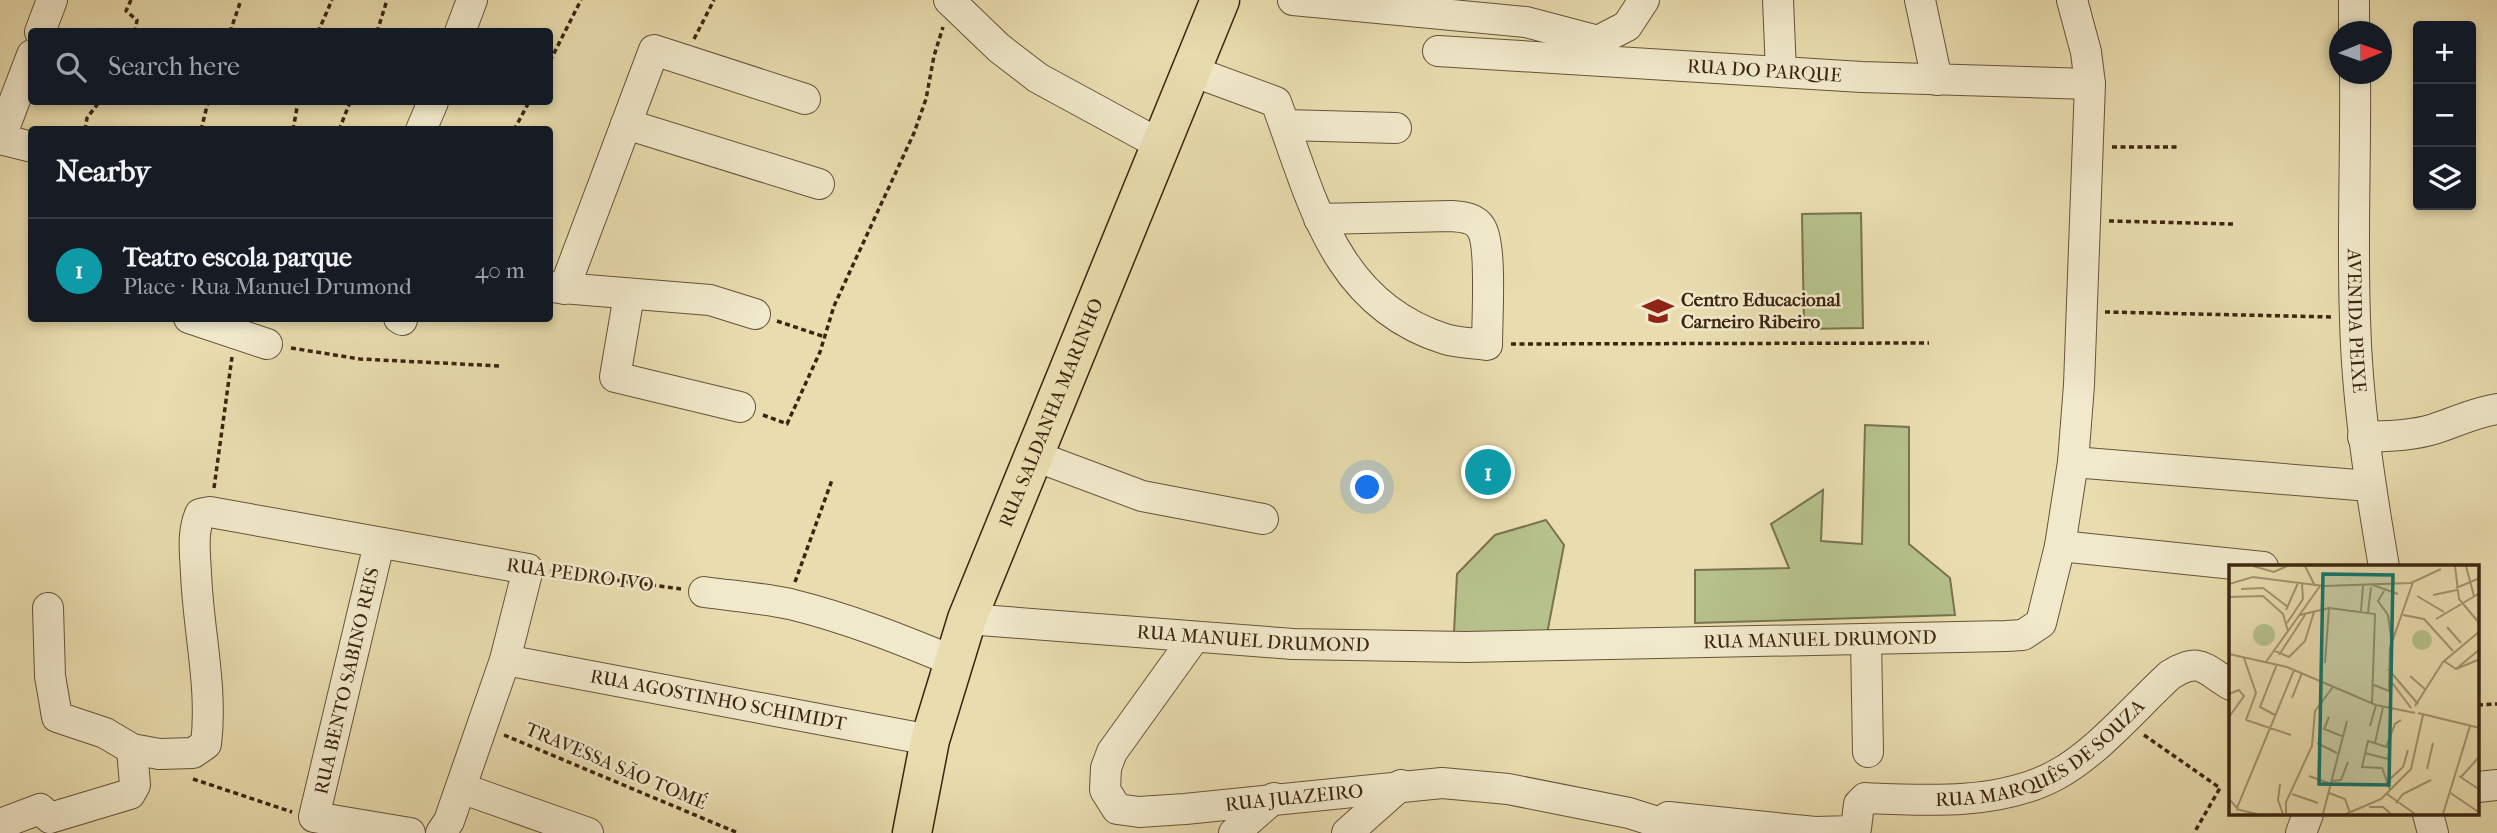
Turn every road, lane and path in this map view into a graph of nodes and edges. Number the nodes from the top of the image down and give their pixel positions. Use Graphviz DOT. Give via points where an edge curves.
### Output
graph roads {
  1 [pos="52,0"];
  2 [pos="131,0"];
  3 [pos="241,0"];
  4 [pos="332,0"];
  5 [pos="387,0"];
  6 [pos="472,0"];
  7 [pos="581,0"];
  8 [pos="713,0"];
  9 [pos="1220,0"];
  10 [pos="1293,0"];
  11 [pos="1644,0"];
  12 [pos="1778,0"];
  13 [pos="1920,0"];
  14 [pos="2072,0"];
  15 [pos="2354,0"];
  16 [pos="950,1"];
  17 [pos="2354,21"];
  18 [pos="42,28"];
  19 [pos="136,28"];
  20 [pos="231,28"];
  21 [pos="320,28"];
  22 [pos="378,28"];
  23 [pos="462,28"];
  24 [pos="1438,51"];
  25 [pos="553,55"];
  26 [pos="684,61"];
  27 [pos="28,65"];
  28 [pos="1192,71"];
  29 [pos="1781,72"];
  30 [pos="1937,80"];
  31 [pos="2355,84"];
  32 [pos="2090,85"];
  33 [pos="805,99"];
  34 [pos="97,105"];
  35 [pos="207,105"];
  36 [pos="297,105"];
  37 [pos="349,105"];
  38 [pos="432,105"];
  39 [pos="527,105"];
  40 [pos="626,124"];
  41 [pos="1285,125"];
  42 [pos="86,126"];
  43 [pos="202,126"];
  44 [pos="294,126"];
  45 [pos="341,126"];
  46 [pos="423,126"];
  47 [pos="516,126"];
  48 [pos="1396,128"];
  49 [pos="0,139"];
  50 [pos="28,146"];
  51 [pos="1163,146"];
  52 [pos="2179,146"];
  53 [pos="2089,147"];
  54 [pos="819,184"];
  55 [pos="1319,219"];
  56 [pos="2086,220"];
  57 [pos="2233,224"];
  58 [pos="557,288"];
  59 [pos="629,295"];
  60 [pos="2082,311"];
  61 [pos="755,314"];
  62 [pos="2330,317"];
  63 [pos="201,322"];
  64 [pos="236,334"];
  65 [pos="825,337"];
  66 [pos="1929,343"];
  67 [pos="267,344"];
  68 [pos="1488,345"];
  69 [pos="501,366"];
  70 [pos="740,407"];
  71 [pos="2497,409"];
  72 [pos="2363,437"];
  73 [pos="1035,456"];
  74 [pos="2073,462"];
  75 [pos="832,480"];
  76 [pos="2370,486"];
  77 [pos="205,513"];
  78 [pos="1263,519"];
  79 [pos="379,544"];
  80 [pos="2060,546"];
  81 [pos="2244,565"];
  82 [pos="2384,565"];
  83 [pos="528,569"];
  84 [pos="704,592"];
  85 [pos="787,604"];
  86 [pos="48,608"];
  87 [pos="967,619"];
  88 [pos="1194,638"];
  89 [pos="1866,640"];
  90 [pos="505,660"];
  91 [pos="953,661"];
  92 [pos="2229,684"];
  93 [pos="2124,717"];
  94 [pos="483,726"];
  95 [pos="930,740"];
  96 [pos="145,751"];
  97 [pos="1868,752"];
  98 [pos="1401,785"];
  99 [pos="461,788"];
  100 [pos="1274,798"];
  101 [pos="1629,813"];
  102 [pos="2307,816"];
  103 [pos="2429,816"];
  104 [pos="314,817"];
  105 [pos="0,824"];
  106 [pos="56,826"];
  107 [pos="1852,831"];
  108 [pos="410,833"];
  109 [pos="441,833"];
  110 [pos="588,833"];
  111 [pos="738,833"];
  112 [pos="912,833"];
  113 [pos="1234,833"];
  114 [pos="1347,833"];
  115 [pos="1692,833"];
  116 [pos="2194,833"];
  117 [pos="2301,833"];
  118 [pos="2433,833"];
  1 -- 18 [label="street"];
  2 -- 19 [label="path" via="126,11 137,20"];
  3 -- 20 [label="path"];
  4 -- 21 [label="path"];
  5 -- 22 [label="path"];
  6 -- 23 [label="street"];
  7 -- 25 [label="path"];
  8 -- 26 [label="path"];
  9 -- 28 [label="main road, RUA SALDANHA MARINHO"];
  10 -- 11 [label="street" via="1526,22 1598,41 1628,26"];
  12 -- 29 [label="street"];
  13 -- 30 [label="street"];
  14 -- 32 [label="street, RUA MANUEL DRUMOND"];
  15 -- 17 [label="street"];
  16 -- 51 [label="street" via="1038,78"];
  16 -- 65 [label="path" via="914,133 834,306"];
  24 -- 29 [label="street, RUA DO PARQUE"];
  26 -- 33 [label="street"];
  26 -- 40 [label="street" via="654,50"];
  27 -- 49 [label="street"];
  28 -- 41 [label="street" via="1276,102"];
  28 -- 51 [label="main road, RUA SALDANHA MARINHO"];
  29 -- 30 [label="street, RUA DO PARQUE"];
  30 -- 32 [label="street, RUA DO PARQUE"];
  31 -- 72 [label="street, AVENIDA PEIXE" via="2354,318"];
  32 -- 53 [label="street, RUA MANUEL DRUMOND"];
  34 -- 42 [label="path"];
  35 -- 43 [label="path"];
  36 -- 44 [label="path"];
  37 -- 45 [label="path"];
  38 -- 46 [label="street"];
  39 -- 47 [label="path"];
  40 -- 54 [label="street"];
  40 -- 58 [label="street"];
  41 -- 48 [label="street"];
  41 -- 55 [label="street"];
  49 -- 50 [label="street"];
  51 -- 73 [label="main road, RUA SALDANHA MARINHO"];
  52 -- 53 [label="path"];
  53 -- 56 [label="street, RUA MANUEL DRUMOND"];
  55 -- 68 [label="street" via="1341,262 1384,307 1447,340"];
  55 -- 68 [label="street" via="1451,216 1478,223 1486,250"];
  56 -- 57 [label="path"];
  56 -- 60 [label="street, RUA MANUEL DRUMOND"];
  58 -- 59 [label="street"];
  59 -- 61 [label="street" via="710,300"];
  59 -- 70 [label="street" via="615,377"];
  60 -- 62 [label="path"];
  60 -- 74 [label="street, RUA MANUEL DRUMOND"];
  61 -- 65 [label="path"];
  63 -- 64 [label="street"];
  64 -- 67 [label="street"];
  64 -- 77 [label="path"];
  65 -- 70 [label="path" via="787,424"];
  66 -- 68 [label="path"];
  67 -- 69 [label="path" via="360,359"];
  71 -- 72 [label="street" via="2415,433"];
  72 -- 76 [label="street, AVENIDA PEIXE"];
  73 -- 78 [label="street" via="1142,496"];
  73 -- 87 [label="main road, RUA SALDANHA MARINHO"];
  74 -- 76 [label="street"];
  74 -- 80 [label="street, RUA MANUEL DRUMOND"];
  75 -- 85 [label="path"];
  76 -- 82 [label="street, AVENIDA PEIXE"];
  77 -- 79 [label="street, RUA PEDRO IVO"];
  77 -- 96 [label="street" via="195,537 209,715 205,744 193,753"];
  79 -- 83 [label="street, RUA PEDRO IVO"];
  79 -- 104 [label="street, RUA BENTO SABINO REIS"];
  80 -- 81 [label="street"];
  80 -- 89 [label="street, RUA MANUEL DRUMOND" via="2042,623 2033,631 2006,636"];
  83 -- 84 [label="path, RUA PEDRO IVO"];
  83 -- 90 [label="street"];
  84 -- 85 [label="street"];
  85 -- 91 [label="street" via="877,630"];
  86 -- 96 [label="street" via="50,676 57,717"];
  87 -- 88 [label="street, RUA MANUEL DRUMOND"];
  87 -- 91 [label="main road, RUA SALDANHA MARINHO"];
  88 -- 89 [label="street, RUA MANUEL DRUMOND" via="1452,647"];
  88 -- 100 [label="street, RUA JUAZEIRO" via="1112,752 1105,777 1107,796 1117,808 1139,812"];
  89 -- 97 [label="street"];
  90 -- 94 [label="street"];
  90 -- 95 [label="street, RUA AGOSTINHO SCHIMIDT"];
  91 -- 95 [label="main road, RUA SALDANHA MARINHO"];
  92 -- 93 [label="street, RUA MARQUÊS DE SOUZA" via="2191,663 2170,675"];
  93 -- 107 [label="street, RUA MARQUÊS DE SOUZA" via="2078,760 2029,788 1949,799 1866,798 1859,804 1858,823"];
  93 -- 116 [label="path" via="2155,745 2221,788"];
  94 -- 99 [label="street"];
  94 -- 111 [label="path, TRAVESSA SÃO TOMÉ"];
  95 -- 112 [label="main road, RUA SALDANHA MARINHO"];
  96 -- 104 [label="path" via="173,772 279,810"];
  96 -- 106 [label="street" via="130,793"];
  98 -- 100 [label="street, RUA JUAZEIRO"];
  98 -- 101 [label="street, RUA JUAZEIRO" via="1479,785"];
  98 -- 114 [label="street"];
  99 -- 109 [label="street"];
  99 -- 110 [label="street"];
  100 -- 113 [label="street"];
  101 -- 107 [label="street, RUA JUAZEIRO" via="1815,832"];
  101 -- 115 [label="street, RUA JUAZEIRO"];
  102 -- 117 [label="street"];
  103 -- 118 [label="street"];
  104 -- 108 [label="street"];
  105 -- 106 [label="street" via="40,809"];
}
